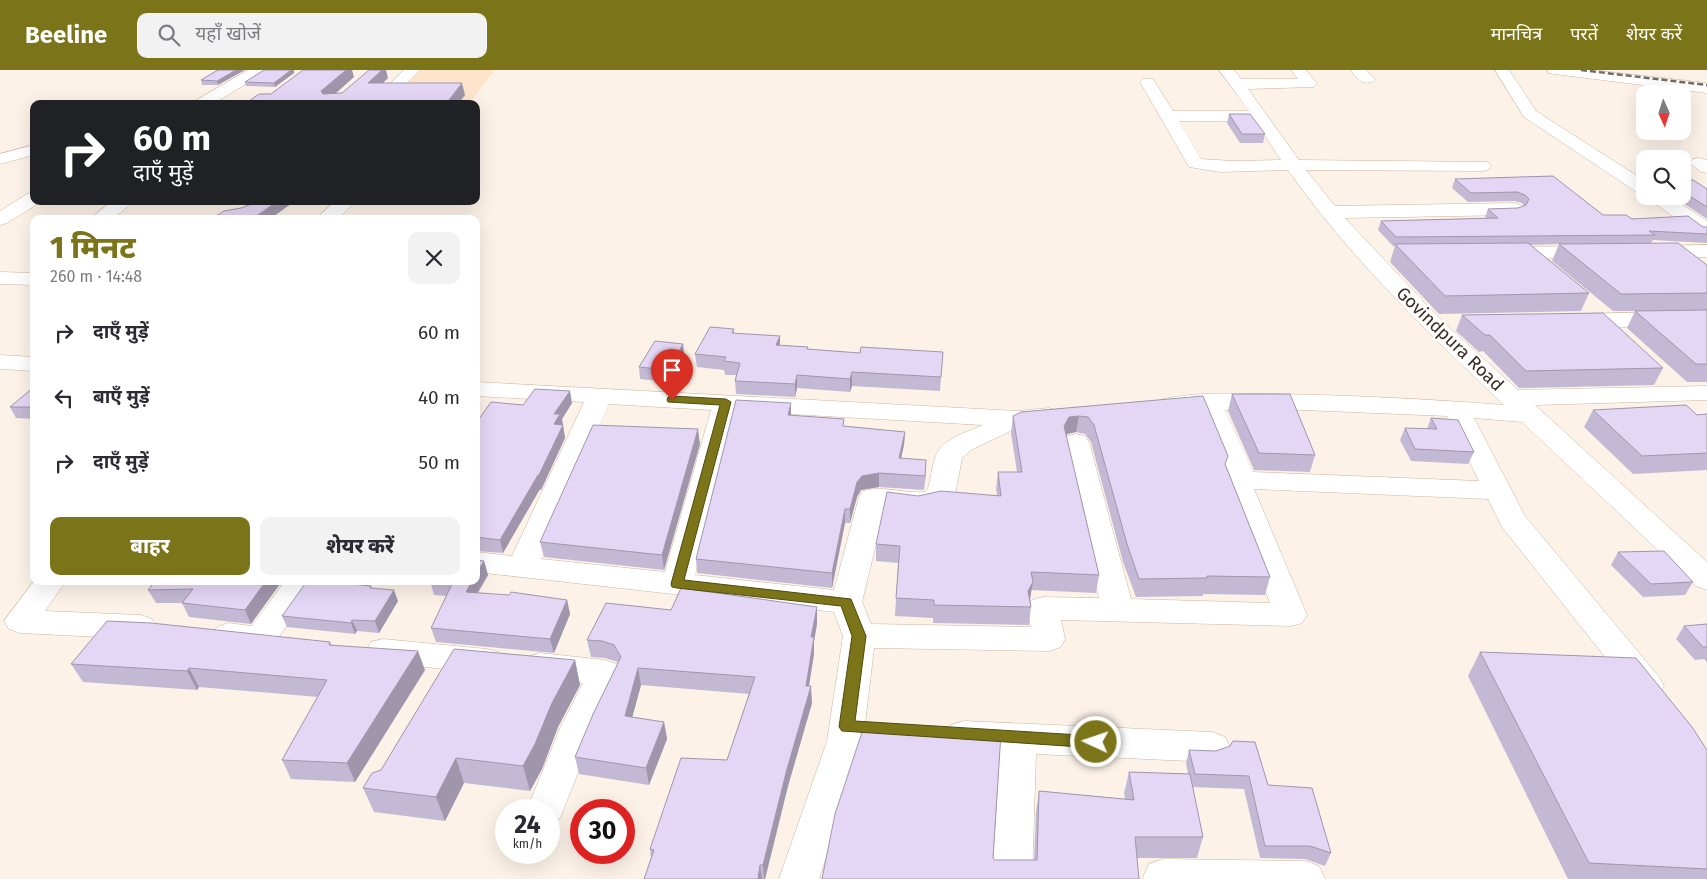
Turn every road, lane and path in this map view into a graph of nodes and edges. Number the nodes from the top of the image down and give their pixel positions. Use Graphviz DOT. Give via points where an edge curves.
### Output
graph roads {
  1 [pos="259,70"];
  2 [pos="412,70"];
  3 [pos="1298,70"];
  4 [pos="1502,70"];
  5 [pos="1554,70"];
  6 [pos="1231,77"];
  7 [pos="1148,82"];
  8 [pos="1707,88"];
  9 [pos="392,90"];
  10 [pos="208,100"];
  11 [pos="1168,116"];
  12 [pos="1260,116"];
  13 [pos="30,151"];
  14 [pos="0,159"];
  15 [pos="1293,165"];
  16 [pos="1487,170"];
  17 [pos="1636,183"];
  18 [pos="30,200"];
  19 [pos="119,205"];
  20 [pos="342,205"];
  21 [pos="1670,205"];
  22 [pos="1514,209"];
  23 [pos="1331,212"];
  24 [pos="106,215"];
  25 [pos="331,215"];
  26 [pos="0,219"];
  27 [pos="1707,230"];
  28 [pos="1528,252"];
  29 [pos="1480,253"];
  30 [pos="1366,254"];
  31 [pos="1395,254"];
  32 [pos="1703,260"];
  33 [pos="30,269"];
  34 [pos="1552,273"];
  35 [pos="16,278"];
  36 [pos="1586,303"];
  37 [pos="1707,318"];
  38 [pos="1556,321"];
  39 [pos="1606,321"];
  40 [pos="1432,323"];
  41 [pos="1460,323"];
  42 [pos="1625,340"];
  43 [pos="0,362"];
  44 [pos="30,364"];
  45 [pos="1660,374"];
  46 [pos="480,389"];
  47 [pos="1707,393"];
  48 [pos="1682,394"];
  49 [pos="600,396"];
  50 [pos="1512,398"];
  51 [pos="726,402"];
  52 [pos="1209,402"];
  53 [pos="1142,408"];
  54 [pos="1456,408"];
  55 [pos="1075,414"];
  56 [pos="1531,415"];
  57 [pos="1018,419"];
  58 [pos="1076,442"];
  59 [pos="1236,480"];
  60 [pos="1498,491"];
  61 [pos="480,562"];
  62 [pos="522,567"];
  63 [pos="1707,579"];
  64 [pos="677,584"];
  65 [pos="48,585"];
  66 [pos="299,585"];
  67 [pos="846,602"];
  68 [pos="1118,610"];
  69 [pos="859,636"];
  70 [pos="260,639"];
  71 [pos="298,643"];
  72 [pos="356,648"];
  73 [pos="1666,710"];
  74 [pos="933,733"];
  75 [pos="1019,738"];
  76 [pos="1212,747"];
  77 [pos="550,799"];
  78 [pos="1163,878"];
  79 [pos="1237,878"];
  80 [pos="798,879"];
  81 [pos="1012,879"];
  82 [pos="1305,879"];
  1 -- 10 [label="street"];
  2 -- 9 [label="street"];
  3 -- 6 [label="street" via="1309,84"];
  4 -- 17 [label="street" via="1530,114"];
  5 -- 8 [label="street"];
  6 -- 12 [label="street, Govindpura Road"];
  7 -- 11 [label="street"];
  11 -- 12 [label="street"];
  11 -- 15 [label="street" via="1195,163 1214,167"];
  12 -- 15 [label="street, Govindpura Road"];
  13 -- 14 [label="street"];
  15 -- 16 [label="street" via="1402,166 1422,175"];
  15 -- 23 [label="street, Govindpura Road"];
  18 -- 26 [label="street"];
  19 -- 24 [label="street"];
  20 -- 25 [label="street"];
  21 -- 27 [label="street"];
  22 -- 23 [label="street"];
  23 -- 30 [label="street, Govindpura Road"];
  28 -- 29 [label="street"];
  28 -- 32 [label="street" via="1675,251"];
  28 -- 34 [label="street"];
  30 -- 31 [label="street"];
  30 -- 40 [label="street, Govindpura Road"];
  33 -- 35 [label="street"];
  36 -- 39 [label="street"];
  37 -- 39 [label="street"];
  38 -- 39 [label="street"];
  39 -- 42 [label="street"];
  40 -- 41 [label="street"];
  40 -- 50 [label="street, Govindpura Road"];
  43 -- 44 [label="street"];
  45 -- 48 [label="street"];
  46 -- 49 [label="street"];
  47 -- 48 [label="street"];
  48 -- 50 [label="street"];
  49 -- 51 [label="street"];
  49 -- 62 [label="street"];
  50 -- 56 [label="street, Govindpura Road"];
  51 -- 57 [label="street"];
  51 -- 64 [label="street"];
  52 -- 53 [label="street"];
  52 -- 54 [label="street" via="1291,401"];
  52 -- 59 [label="street" via="1240,473"];
  54 -- 56 [label="street"];
  54 -- 60 [label="street"];
  55 -- 57 [label="street"];
  56 -- 63 [label="street, Govindpura Road"];
  57 -- 67 [label="street" via="962,444 950,456 942,490 934,500 917,502 873,497"];
  58 -- 68 [label="street"];
  59 -- 60 [label="street"];
  59 -- 68 [label="street" via="1291,615"];
  60 -- 73 [label="street" via="1512,520"];
  61 -- 62 [label="street"];
  62 -- 64 [label="street"];
  64 -- 67 [label="street"];
  65 -- 70 [label="street" via="20,621 186,630"];
  66 -- 70 [label="street"];
  67 -- 69 [label="street"];
  68 -- 69 [label="street" via="1043,608 1049,639"];
  69 -- 80 [label="street" via="861,728 845,741"];
  70 -- 71 [label="street"];
  72 -- 77 [label="street" via="443,672 605,673 578,728"];
  74 -- 75 [label="street"];
  75 -- 76 [label="street"];
  75 -- 81 [label="street"];
  78 -- 79 [label="street"];
  79 -- 82 [label="street"];
}
